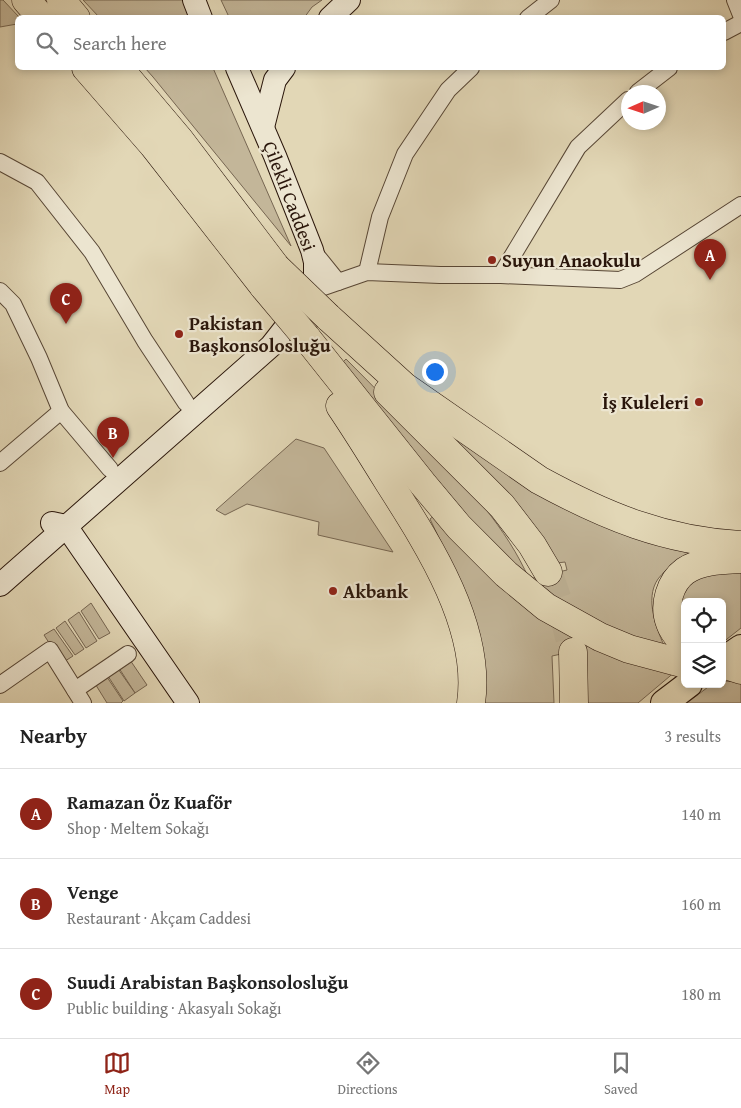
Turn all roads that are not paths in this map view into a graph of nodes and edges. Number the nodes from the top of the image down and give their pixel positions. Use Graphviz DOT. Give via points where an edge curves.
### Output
graph roads {
  1 [pos="26,0"];
  2 [pos="61,0"];
  3 [pos="194,0"];
  4 [pos="209,0"];
  5 [pos="349,0"];
  6 [pos="551,0"];
  7 [pos="735,0"];
  8 [pos="39,15"];
  9 [pos="74,15"];
  10 [pos="201,15"];
  11 [pos="215,15"];
  12 [pos="333,15"];
  13 [pos="532,15"];
  14 [pos="741,16"];
  15 [pos="741,23"];
  16 [pos="726,31"];
  17 [pos="88,70"];
  18 [pos="121,70"];
  19 [pos="224,70"];
  20 [pos="236,70"];
  21 [pos="468,70"];
  22 [pos="666,70"];
  23 [pos="280,74"];
  24 [pos="647,85"];
  25 [pos="242,94"];
  26 [pos="621,107"];
  27 [pos="263,127"];
  28 [pos="0,162"];
  29 [pos="741,205"];
  30 [pos="312,250"];
  31 [pos="367,272"];
  32 [pos="501,275"];
  33 [pos="270,277"];
  34 [pos="338,282"];
  35 [pos="0,290"];
  36 [pos="315,290"];
  37 [pos="313,329"];
  38 [pos="265,342"];
  39 [pos="186,403"];
  40 [pos="61,411"];
  41 [pos="0,463"];
  42 [pos="110,469"];
  43 [pos="58,527"];
  44 [pos="741,545"];
  45 [pos="741,559"];
  46 [pos="0,567"];
  47 [pos="548,572"];
  48 [pos="0,585"];
  49 [pos="683,643"];
  50 [pos="741,648"];
  51 [pos="572,652"];
  52 [pos="128,654"];
  53 [pos="726,659"];
  54 [pos="681,663"];
  55 [pos="726,664"];
  56 [pos="726,671"];
  57 [pos="741,671"];
  58 [pos="0,685"];
  59 [pos="684,688"];
  60 [pos="79,696"];
  61 [pos="174,703"];
  62 [pos="188,703"];
  63 [pos="471,703"];
  64 [pos="574,703"];
  65 [pos="664,703"];
  1 -- 8 [label="highway"];
  2 -- 9 [label="highway"];
  3 -- 10 [label="main road"];
  4 -- 11 [label="main road"];
  5 -- 12 [label="main road"];
  6 -- 13 [label="street"];
  7 -- 14 [label="street"];
  15 -- 16 [label="street"];
  17 -- 33 [label="highway"];
  18 -- 33 [label="highway" via="179,139"];
  19 -- 25 [label="main road, Çilekli Caddesi"];
  20 -- 25 [label="main road, Çilekli Caddesi"];
  21 -- 31 [label="street" via="448,90 405,154 380,217"];
  22 -- 24 [label="street"];
  23 -- 25 [label="main road" via="266,87"];
  23 -- 27 [label="main road"];
  25 -- 27 [label="main road, Çilekli Caddesi"];
  25 -- 38 [label="main road, Çilekli Caddesi" via="302,266 293,294"];
  26 -- 32 [label="street" via="578,148"];
  27 -- 30 [label="main road, Çilekli Caddesi"];
  28 -- 39 [label="street" via="38,182 92,252"];
  29 -- 32 [label="street" via="635,274 620,280"];
  30 -- 34 [label="street"];
  30 -- 36 [label="main road, Çilekli Caddesi"];
  31 -- 32 [label="street"];
  31 -- 34 [label="street"];
  33 -- 37 [label="highway, bridge"];
  34 -- 36 [label="street"];
  35 -- 40 [label="street" via="13,304 40,358"];
  36 -- 38 [label="main road"];
  37 -- 44 [label="highway" via="559,491 614,517 652,530 710,544"];
  37 -- 47 [label="highway" via="502,506"];
  37 -- 54 [label="highway" via="423,484 459,527 506,574 546,607 592,632 629,650"];
  37 -- 63 [label="highway" via="405,508 446,580 469,655"];
  38 -- 39 [label="main road"];
  38 -- 43 [label="main road" via="248,368"];
  39 -- 42 [label="main road"];
  40 -- 41 [label="street"];
  40 -- 42 [label="street"];
  42 -- 43 [label="main road"];
  43 -- 46 [label="main road"];
  43 -- 48 [label="main road"];
  43 -- 61 [label="main road"];
  43 -- 62 [label="main road"];
  45 -- 49 [label="highway" via="710,561 685,571 676,581 667,606 669,622"];
  50 -- 53 [label="main road"];
  51 -- 64 [label="highway"];
  52 -- 60 [label="street"];
  55 -- 57 [label="highway"];
  56 -- 57 [label="highway"];
  58 -- 60 [label="street" via="50,650"];
  59 -- 65 [label="main road"];
}
